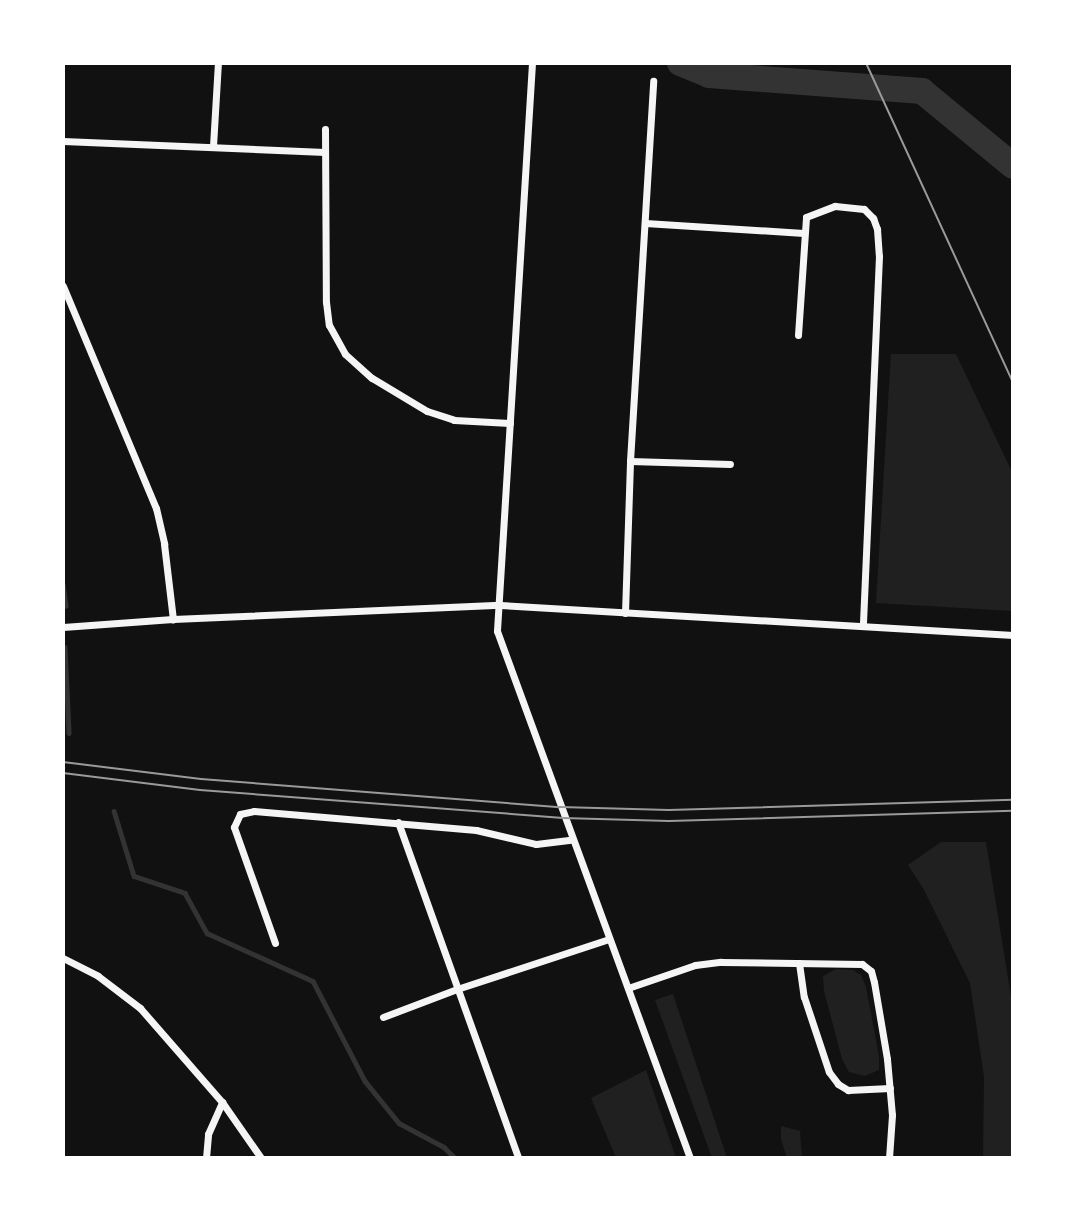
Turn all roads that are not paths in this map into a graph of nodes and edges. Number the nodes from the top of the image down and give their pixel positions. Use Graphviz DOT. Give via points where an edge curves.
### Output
graph roads {
  1 [pos="218,63"];
  2 [pos="532,63"];
  3 [pos="653,81"];
  4 [pos="325,129"];
  5 [pos="63,141"];
  6 [pos="213,146"];
  7 [pos="325,152"];
  8 [pos="645,223"];
  9 [pos="804,233"];
  10 [pos="63,286"];
  11 [pos="799,335"];
  12 [pos="510,423"];
  13 [pos="630,461"];
  14 [pos="730,464"];
  15 [pos="500,605"];
  16 [pos="625,613"];
  17 [pos="173,619"];
  18 [pos="863,626"];
  19 [pos="63,627"];
  20 [pos="1013,635"];
  21 [pos="398,822"];
  22 [pos="571,840"];
  23 [pos="609,939"];
  24 [pos="275,943"];
  25 [pos="63,958"];
  26 [pos="799,963"];
  27 [pos="628,988"];
  28 [pos="457,989"];
  29 [pos="383,1017"];
  30 [pos="890,1088"];
  31 [pos="222,1102"];
  32 [pos="206,1158"];
  33 [pos="261,1158"];
  34 [pos="518,1158"];
  35 [pos="690,1158"];
  36 [pos="889,1158"];
  1 -- 6 [label="street"];
  2 -- 12 [label="street"];
  3 -- 8 [label="street"];
  4 -- 7 [label="street"];
  5 -- 6 [label="street"];
  6 -- 7 [label="street"];
  7 -- 12 [label="street" via="326,302 329,326 345,354 427,411 454,420"];
  8 -- 9 [label="street"];
  8 -- 13 [label="street"];
  9 -- 11 [label="street"];
  9 -- 18 [label="street" via="806,218 821,209 848,206 864,209 877,229"];
  10 -- 17 [label="street" via="156,508"];
  12 -- 15 [label="street"];
  13 -- 14 [label="street"];
  13 -- 16 [label="street"];
  15 -- 16 [label="street"];
  15 -- 17 [label="street"];
  15 -- 22 [label="street" via="497,631"];
  16 -- 18 [label="street"];
  17 -- 19 [label="street"];
  18 -- 20 [label="street"];
  21 -- 22 [label="street" via="476,830 536,844"];
  21 -- 24 [label="street" via="254,811 240,814 234,827"];
  21 -- 28 [label="street"];
  22 -- 23 [label="street"];
  23 -- 27 [label="street"];
  23 -- 28 [label="street"];
  25 -- 31 [label="street" via="122,992"];
  26 -- 27 [label="street" via="695,965"];
  26 -- 30 [label="street" via="804,997 829,1072 848,1090"];
  26 -- 30 [label="street" via="852,962 871,971"];
  27 -- 35 [label="street"];
  28 -- 29 [label="street"];
  28 -- 34 [label="street"];
  30 -- 36 [label="street"];
  31 -- 32 [label="street" via="208,1134"];
  31 -- 33 [label="street"];
}
